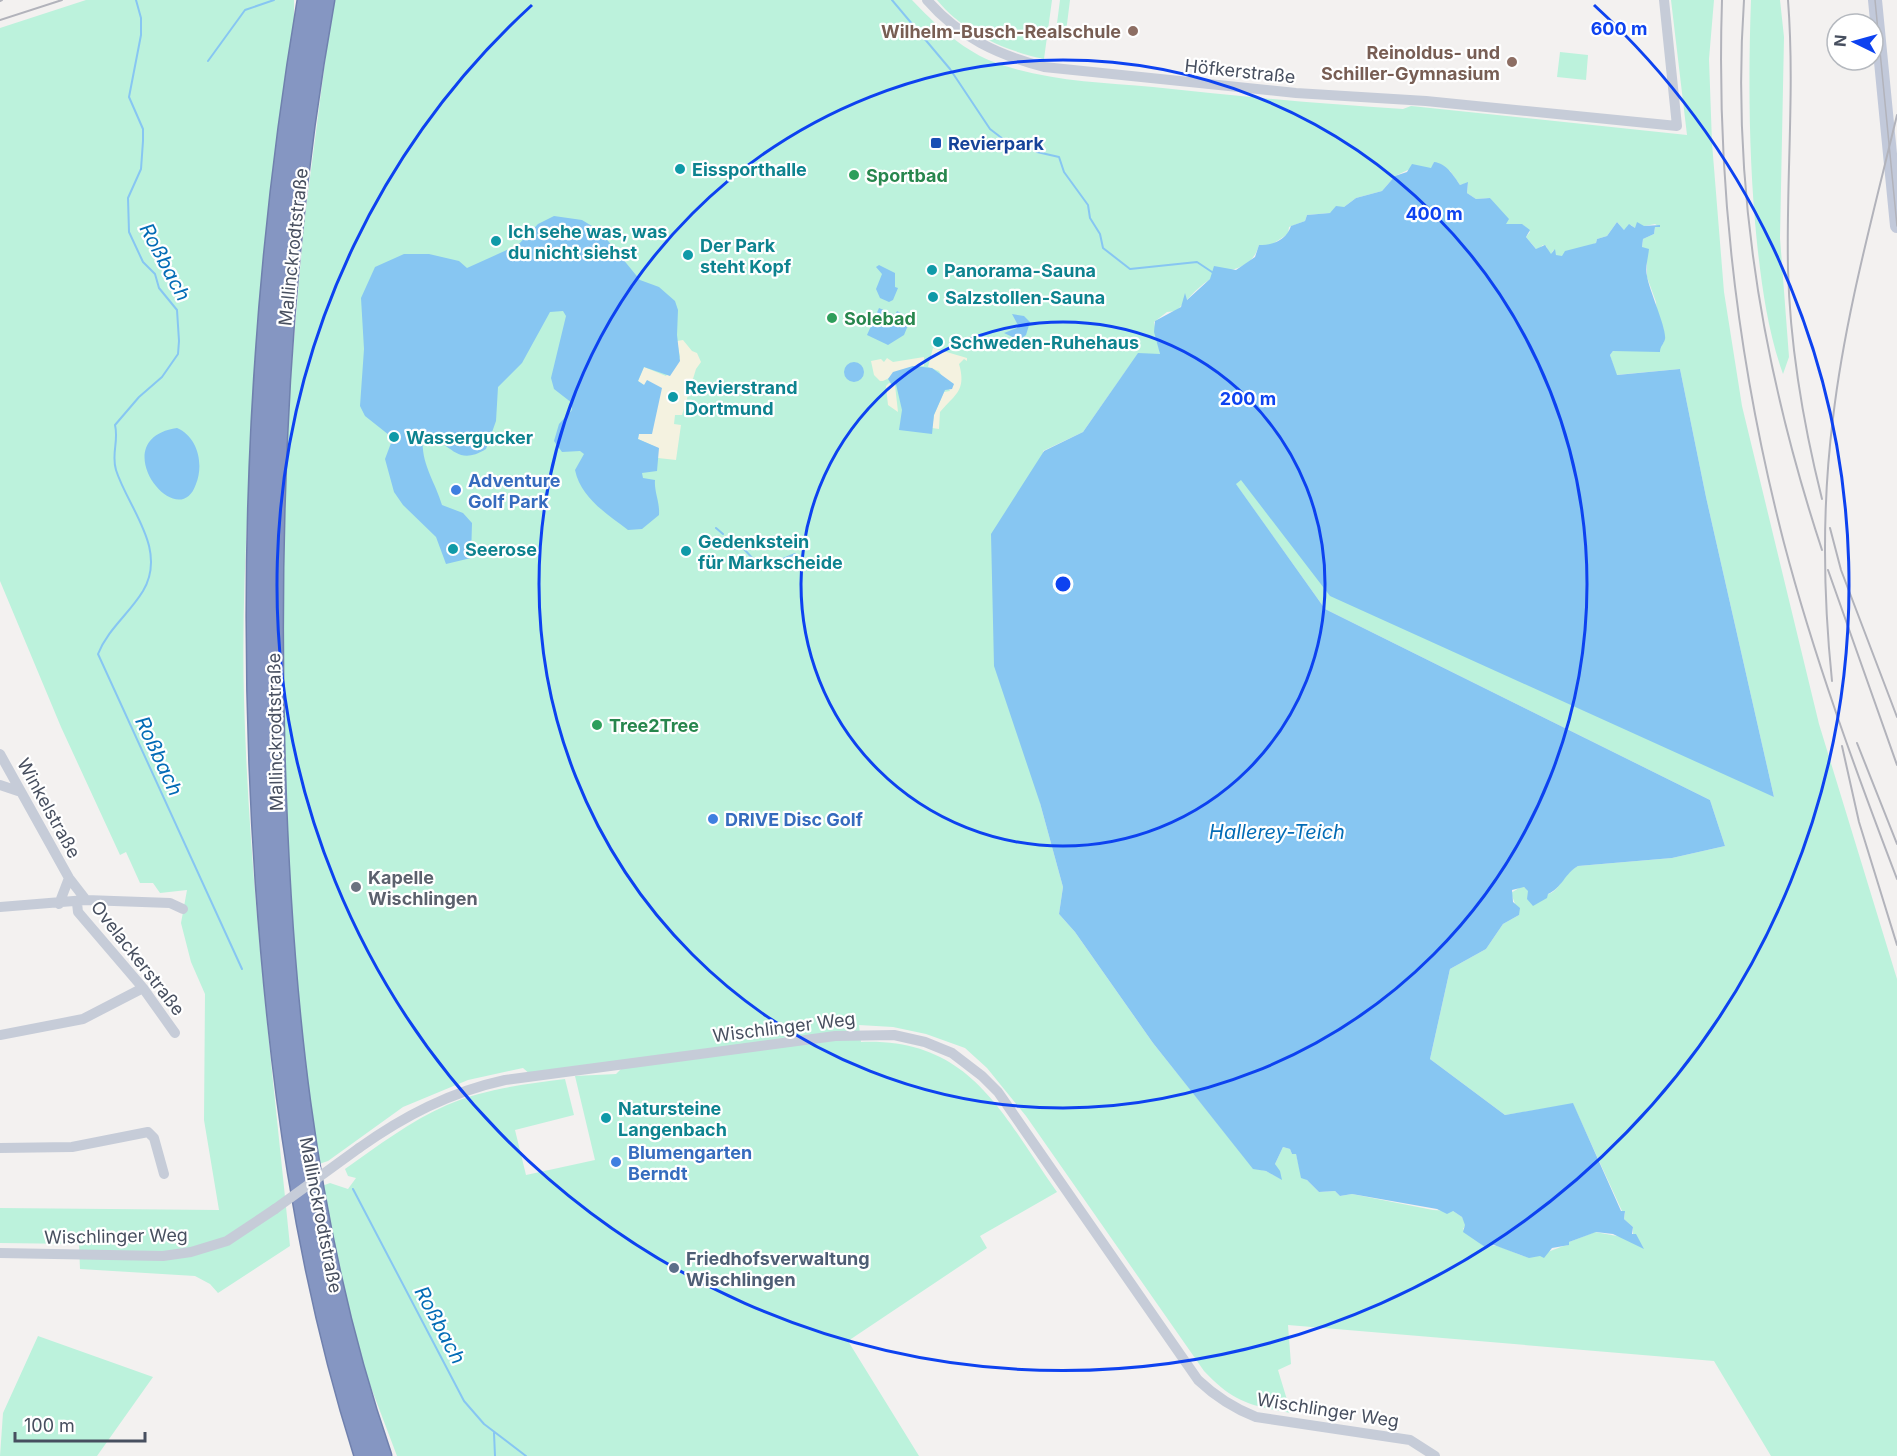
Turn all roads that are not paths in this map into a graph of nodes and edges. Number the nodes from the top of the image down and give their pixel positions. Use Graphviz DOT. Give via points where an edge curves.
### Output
graph roads {
  1 [pos="307,0"];
  2 [pos="325,0"];
  3 [pos="927,0"];
  4 [pos="1664,0"];
  5 [pos="1875,0"];
  6 [pos="1897,226"];
  7 [pos="1,762"];
  8 [pos="0,785"];
  9 [pos="18,791"];
  10 [pos="69,878"];
  11 [pos="82,901"];
  12 [pos="59,904"];
  13 [pos="0,908"];
  14 [pos="183,909"];
  15 [pos="143,987"];
  16 [pos="175,1034"];
  17 [pos="0,1035"];
  18 [pos="0,1148"];
  19 [pos="164,1174"];
  20 [pos="0,1253"];
  21 [pos="364,1456"];
  22 [pos="382,1456"];
  23 [pos="1435,1456"];
  1 -- 21 [label="highway, Mallinckrodtstraße" via="277,220 261,408 257,599 261,809 272,979 296,1180 326,1323"];
  2 -- 22 [label="highway, Mallinckrodtstraße" via="294,223 278,410 273,556 278,862 291,1025 318,1211 342,1321"];
  3 -- 4 [label="street, Höfkerstraße" via="948,22 981,45 1044,67 1677,126"];
  5 -- 6 [label="main road"];
  7 -- 9 [label="street, Winkelstraße"];
  8 -- 9 [label="street"];
  9 -- 10 [label="street, Winkelstraße"];
  10 -- 11 [label="street, Winkelstraße"];
  10 -- 12 [label="street, Winkelstraße"];
  11 -- 12 [label="street"];
  11 -- 14 [label="street" via="171,903"];
  11 -- 15 [label="street, Ovelackerstraße" via="78,912"];
  12 -- 13 [label="street"];
  15 -- 16 [label="street, Ovelackerstraße"];
  15 -- 17 [label="street" via="83,1019"];
  18 -- 19 [label="street" via="72,1146 148,1132 154,1138"];
  20 -- 23 [label="street, Wischlinger Weg, bridge" via="163,1256 227,1241 359,1148 428,1106 477,1086 835,1036 894,1035 925,1042 960,1058 998,1092 1198,1380 1211,1392 1256,1417 1410,1440"];
}
